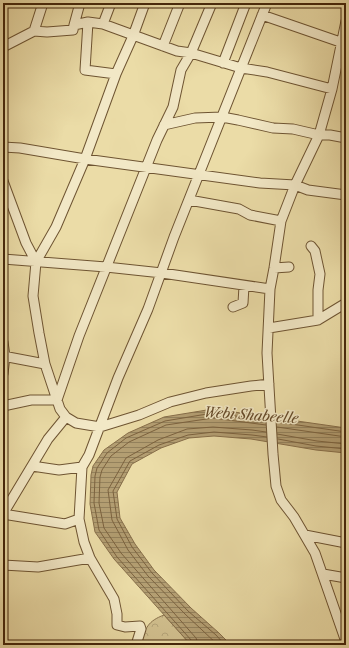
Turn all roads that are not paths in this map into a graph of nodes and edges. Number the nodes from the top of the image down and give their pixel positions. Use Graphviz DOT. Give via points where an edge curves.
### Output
graph roads {
  1 [pos="43,3"];
  2 [pos="80,3"];
  3 [pos="111,3"];
  4 [pos="145,3"];
  5 [pos="180,3"];
  6 [pos="212,3"];
  7 [pos="246,3"];
  8 [pos="267,3"];
  9 [pos="262,15"];
  10 [pos="346,21"];
  11 [pos="88,22"];
  12 [pos="103,24"];
  13 [pos="74,25"];
  14 [pos="34,31"];
  15 [pos="133,36"];
  16 [pos="344,44"];
  17 [pos="163,46"];
  18 [pos="3,47"];
  19 [pos="191,53"];
  20 [pos="223,62"];
  21 [pos="342,64"];
  22 [pos="241,68"];
  23 [pos="116,74"];
  24 [pos="332,89"];
  25 [pos="222,117"];
  26 [pos="164,125"];
  27 [pos="319,135"];
  28 [pos="346,138"];
  29 [pos="3,147"];
  30 [pos="85,159"];
  31 [pos="146,167"];
  32 [pos="199,175"];
  33 [pos="3,181"];
  34 [pos="295,185"];
  35 [pos="346,195"];
  36 [pos="189,200"];
  37 [pos="281,221"];
  38 [pos="311,246"];
  39 [pos="3,259"];
  40 [pos="36,262"];
  41 [pos="106,267"];
  42 [pos="289,267"];
  43 [pos="274,268"];
  44 [pos="162,273"];
  45 [pos="244,286"];
  46 [pos="270,289"];
  47 [pos="346,303"];
  48 [pos="233,307"];
  49 [pos="318,320"];
  50 [pos="269,328"];
  51 [pos="3,342"];
  52 [pos="4,356"];
  53 [pos="45,364"];
  54 [pos="3,374"];
  55 [pos="269,384"];
  56 [pos="57,400"];
  57 [pos="3,406"];
  58 [pos="66,417"];
  59 [pos="100,427"];
  60 [pos="32,466"];
  61 [pos="82,468"];
  62 [pos="3,514"];
  63 [pos="79,519"];
  64 [pos="305,535"];
  65 [pos="346,543"];
  66 [pos="90,558"];
  67 [pos="3,566"];
  68 [pos="323,574"];
  69 [pos="346,578"];
  70 [pos="342,623"];
  71 [pos="346,642"];
  72 [pos="136,645"];
  1 -- 14 [label="street"];
  2 -- 13 [label="street"];
  3 -- 12 [label="street"];
  4 -- 15 [label="street"];
  5 -- 17 [label="street"];
  6 -- 19 [label="street"];
  7 -- 20 [label="street"];
  8 -- 9 [label="street"];
  9 -- 16 [label="street"];
  9 -- 22 [label="street"];
  10 -- 16 [label="street"];
  11 -- 12 [label="street"];
  11 -- 13 [label="street"];
  11 -- 23 [label="street" via="85,70"];
  12 -- 15 [label="street"];
  13 -- 14 [label="street" via="73,30"];
  14 -- 18 [label="street"];
  15 -- 17 [label="street"];
  15 -- 23 [label="street"];
  16 -- 21 [label="street"];
  17 -- 19 [label="street"];
  19 -- 20 [label="street"];
  19 -- 26 [label="street" via="181,70 173,107"];
  20 -- 22 [label="street"];
  21 -- 24 [label="street"];
  22 -- 24 [label="street"];
  22 -- 25 [label="street"];
  23 -- 30 [label="street"];
  24 -- 27 [label="street"];
  25 -- 26 [label="street" via="195,118"];
  25 -- 27 [label="street"];
  25 -- 32 [label="street"];
  26 -- 31 [label="street"];
  27 -- 28 [label="street"];
  27 -- 34 [label="street"];
  29 -- 30 [label="street"];
  30 -- 31 [label="street"];
  30 -- 40 [label="street" via="56,227"];
  31 -- 32 [label="street"];
  31 -- 41 [label="street"];
  32 -- 34 [label="street"];
  32 -- 36 [label="street"];
  33 -- 40 [label="street" via="26,243"];
  34 -- 35 [label="street" via="308,190"];
  34 -- 37 [label="street"];
  36 -- 37 [label="street" via="239,209 250,215"];
  36 -- 44 [label="street"];
  37 -- 43 [label="street"];
  38 -- 49 [label="street" via="315,251 320,274"];
  39 -- 40 [label="street"];
  40 -- 41 [label="street"];
  40 -- 53 [label="street" via="33,296"];
  41 -- 44 [label="street"];
  41 -- 56 [label="street"];
  42 -- 43 [label="street"];
  43 -- 46 [label="street"];
  44 -- 45 [label="street"];
  44 -- 59 [label="street"];
  45 -- 46 [label="street"];
  45 -- 48 [label="street" via="243,303"];
  46 -- 50 [label="street"];
  47 -- 49 [label="street"];
  49 -- 50 [label="street"];
  50 -- 55 [label="street"];
  51 -- 52 [label="street"];
  52 -- 53 [label="street"];
  52 -- 54 [label="street"];
  53 -- 56 [label="street"];
  55 -- 59 [label="street" via="206,393 170,402"];
  55 -- 64 [label="street" via="276,486 281,500"];
  56 -- 57 [label="street" via="31,400"];
  56 -- 58 [label="street"];
  58 -- 59 [label="street" via="76,423"];
  58 -- 60 [label="street" via="48,439"];
  59 -- 61 [label="street"];
  60 -- 61 [label="street" via="59,470"];
  60 -- 62 [label="street"];
  61 -- 63 [label="street"];
  62 -- 63 [label="street" via="65,524"];
  63 -- 66 [label="street"];
  64 -- 65 [label="street"];
  64 -- 68 [label="street"];
  66 -- 67 [label="street" via="38,567"];
  66 -- 72 [label="street" via="114,599 117,625 140,626"];
  68 -- 69 [label="street"];
  68 -- 70 [label="street"];
  70 -- 71 [label="street"];
}
